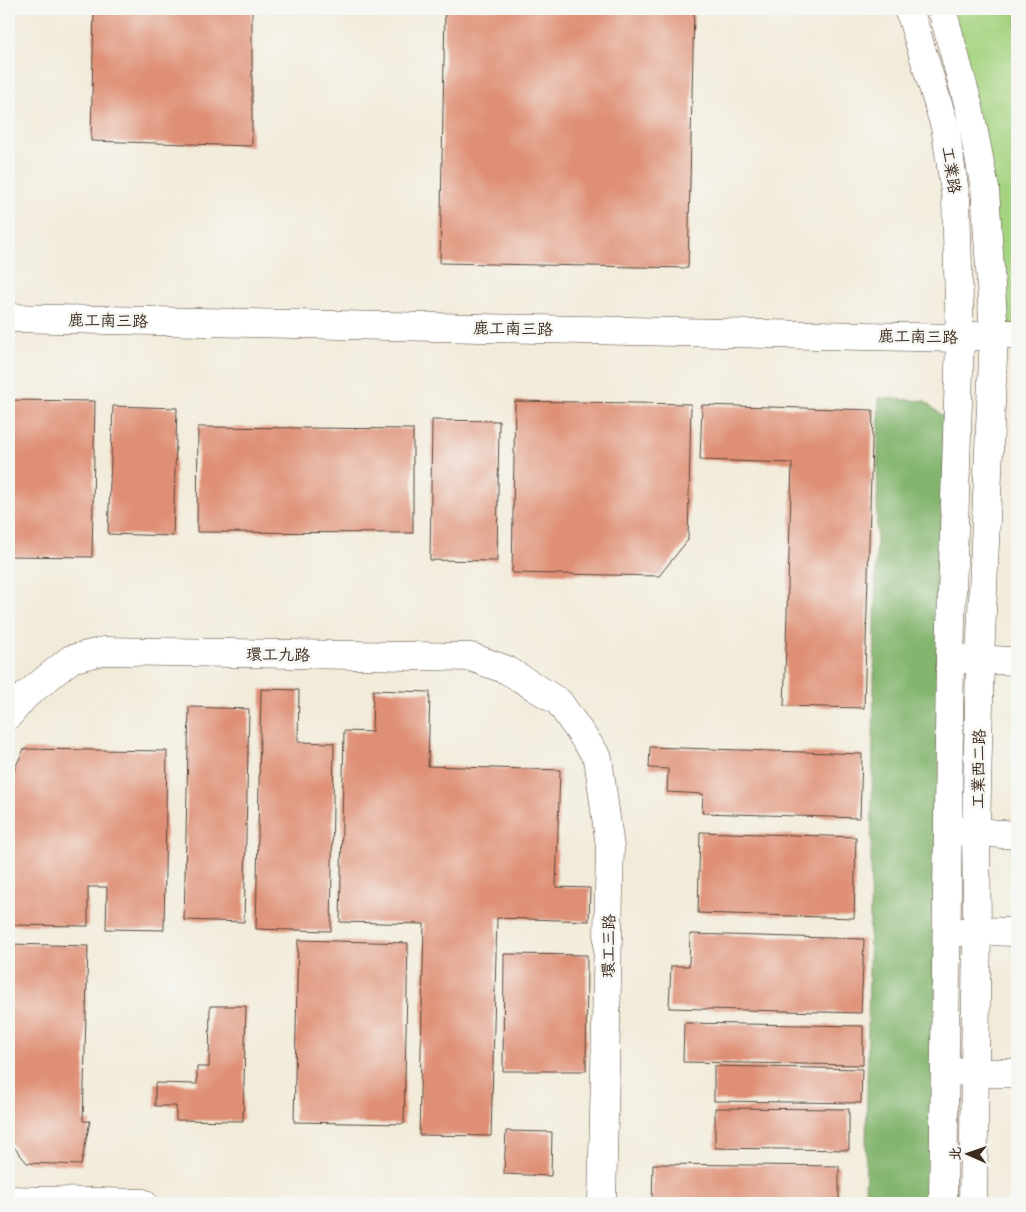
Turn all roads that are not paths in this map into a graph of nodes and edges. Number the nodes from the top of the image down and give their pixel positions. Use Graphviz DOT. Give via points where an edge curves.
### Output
graph roads {
  1 [pos="908,9"];
  2 [pos="942,9"];
  3 [pos="9,318"];
  4 [pos="1006,334"];
  5 [pos="960,338"];
  6 [pos="950,658"];
  7 [pos="980,660"];
  8 [pos="1017,661"];
  9 [pos="559,702"];
  10 [pos="9,715"];
  11 [pos="949,831"];
  12 [pos="976,832"];
  13 [pos="1017,835"];
  14 [pos="977,931"];
  15 [pos="1017,932"];
  16 [pos="946,934"];
  17 [pos="944,1069"];
  18 [pos="975,1073"];
  19 [pos="1017,1074"];
  20 [pos="9,1200"];
  21 [pos="143,1203"];
  22 [pos="602,1203"];
  23 [pos="944,1203"];
  24 [pos="974,1203"];
  1 -- 5 [label="street, 工業路" via="945,127 956,198"];
  2 -- 4 [label="street, 工業路" via="969,107 985,188"];
  3 -- 5 [label="street, 鹿工南三路"];
  4 -- 5 [label="street, 鹿工南三路"];
  4 -- 7 [label="street, 工業西二路"];
  5 -- 6 [label="street, 工業西二路"];
  6 -- 7 [label="street"];
  6 -- 11 [label="street, 工業西二路"];
  7 -- 8 [label="street"];
  7 -- 12 [label="street, 工業西二路"];
  9 -- 10 [label="street, 環工九路" via="507,670 471,657 103,651 71,659 25,696"];
  9 -- 22 [label="street, 環工三路" via="598,758 610,847"];
  11 -- 12 [label="street"];
  11 -- 16 [label="street, 工業西二路"];
  12 -- 13 [label="street"];
  12 -- 14 [label="street, 工業西二路"];
  14 -- 15 [label="street"];
  14 -- 16 [label="street"];
  14 -- 18 [label="street, 工業西二路"];
  16 -- 17 [label="street, 工業西二路"];
  17 -- 18 [label="street"];
  17 -- 23 [label="street, 工業西二路"];
  18 -- 19 [label="street"];
  18 -- 24 [label="street, 工業西二路"];
  20 -- 21 [label="street"];
}
